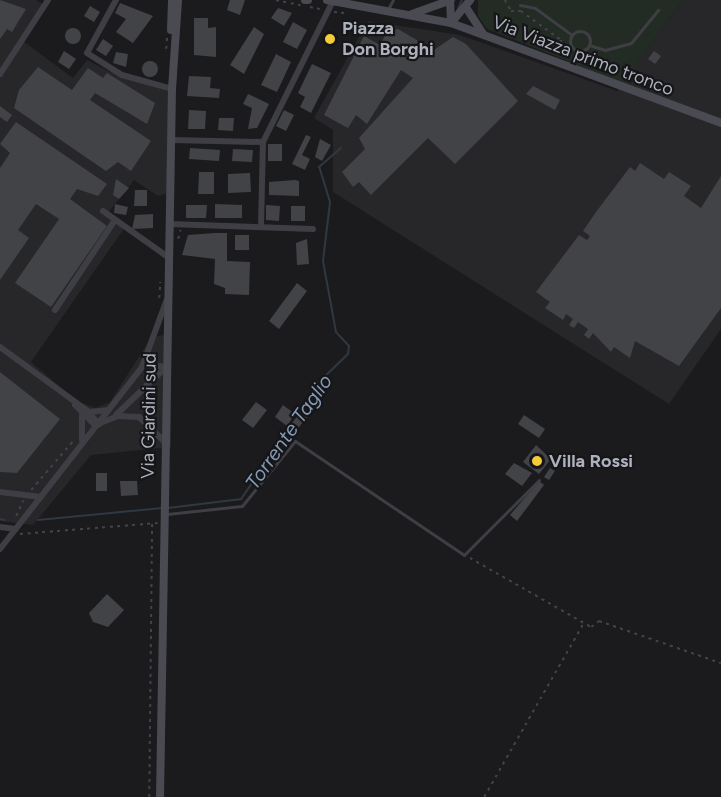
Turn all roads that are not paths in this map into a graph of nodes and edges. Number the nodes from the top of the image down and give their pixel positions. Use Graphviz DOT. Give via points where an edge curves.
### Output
graph roads {
  1 [pos="48,0"];
  2 [pos="116,0"];
  3 [pos="172,0"];
  4 [pos="178,0"];
  5 [pos="329,0"];
  6 [pos="393,0"];
  7 [pos="451,1"];
  8 [pos="468,4"];
  9 [pos="520,4"];
  10 [pos="657,10"];
  11 [pos="386,12"];
  12 [pos="410,15"];
  13 [pos="451,23"];
  14 [pos="483,35"];
  15 [pos="572,35"];
  16 [pos="174,36"];
  17 [pos="589,45"];
  18 [pos="576,50"];
  19 [pos="570,65"];
  20 [pos="0,74"];
  21 [pos="172,89"];
  22 [pos="721,123"];
  23 [pos="171,140"];
  24 [pos="263,142"];
  25 [pos="103,211"];
  26 [pos="115,220"];
  27 [pos="169,224"];
  28 [pos="261,227"];
  29 [pos="313,229"];
  30 [pos="168,257"];
  31 [pos="167,299"];
  32 [pos="55,310"];
  33 [pos="0,347"];
  34 [pos="142,367"];
  35 [pos="166,367"];
  36 [pos="75,405"];
  37 [pos="110,410"];
  38 [pos="89,412"];
  39 [pos="82,414"];
  40 [pos="108,421"];
  41 [pos="99,425"];
  42 [pos="81,442"];
  43 [pos="165,442"];
  44 [pos="539,480"];
  45 [pos="0,492"];
  46 [pos="39,497"];
  47 [pos="164,511"];
  48 [pos="0,527"];
  49 [pos="14,529"];
  50 [pos="0,549"];
  51 [pos="160,797"];
  1 -- 20 [label="street"];
  2 -- 21 [label="street" via="87,53 122,75"];
  3 -- 16 [label="main road"];
  4 -- 16 [label="main road"];
  5 -- 11 [label="main road, Via Viazza primo tronco"];
  5 -- 24 [label="street"];
  6 -- 11 [label="lane"];
  7 -- 12 [label="main road"];
  7 -- 13 [label="main road"];
  8 -- 13 [label="main road"];
  8 -- 14 [label="main road"];
  9 -- 15 [label="lane" via="535,8"];
  10 -- 17 [label="lane" via="636,39 622,48"];
  11 -- 12 [label="main road, Via Viazza primo tronco"];
  12 -- 13 [label="main road, Via Viazza primo tronco"];
  13 -- 14 [label="main road, Via Viazza primo tronco"];
  14 -- 19 [label="main road, Via Viazza primo tronco"];
  15 -- 17 [label="lane" via="585,32"];
  15 -- 18 [label="lane"];
  16 -- 21 [label="main road, Via Giardini sud"];
  17 -- 18 [label="lane"];
  18 -- 19 [label="lane"];
  19 -- 22 [label="main road, Via Viazza primo tronco"];
  21 -- 23 [label="main road, Via Giardini sud"];
  23 -- 24 [label="street"];
  23 -- 27 [label="main road, Via Giardini sud"];
  24 -- 28 [label="street"];
  25 -- 26 [label="street"];
  26 -- 30 [label="street"];
  26 -- 32 [label="street"];
  27 -- 28 [label="street"];
  27 -- 30 [label="main road, Via Giardini sud"];
  28 -- 29 [label="street"];
  30 -- 31 [label="main road, Via Giardini sud"];
  31 -- 34 [label="street"];
  31 -- 35 [label="main road, Via Giardini sud"];
  33 -- 36 [label="street"];
  34 -- 35 [label="street" via="150,362"];
  34 -- 37 [label="street"];
  35 -- 40 [label="street"];
  35 -- 43 [label="main road, Via Giardini sud"];
  36 -- 38 [label="street"];
  36 -- 39 [label="street"];
  37 -- 38 [label="street"];
  37 -- 41 [label="street"];
  38 -- 41 [label="street"];
  39 -- 41 [label="street"];
  39 -- 42 [label="street"];
  40 -- 41 [label="street"];
  40 -- 43 [label="street" via="139,417"];
  41 -- 42 [label="street"];
  42 -- 46 [label="street"];
  43 -- 47 [label="main road, Via Giardini sud"];
  44 -- 47 [label="lane" via="464,555 295,441 242,506"];
  45 -- 46 [label="street"];
  46 -- 49 [label="street"];
  47 -- 51 [label="main road, Via Giardini sud"];
  48 -- 49 [label="street"];
  49 -- 50 [label="street"];
}
